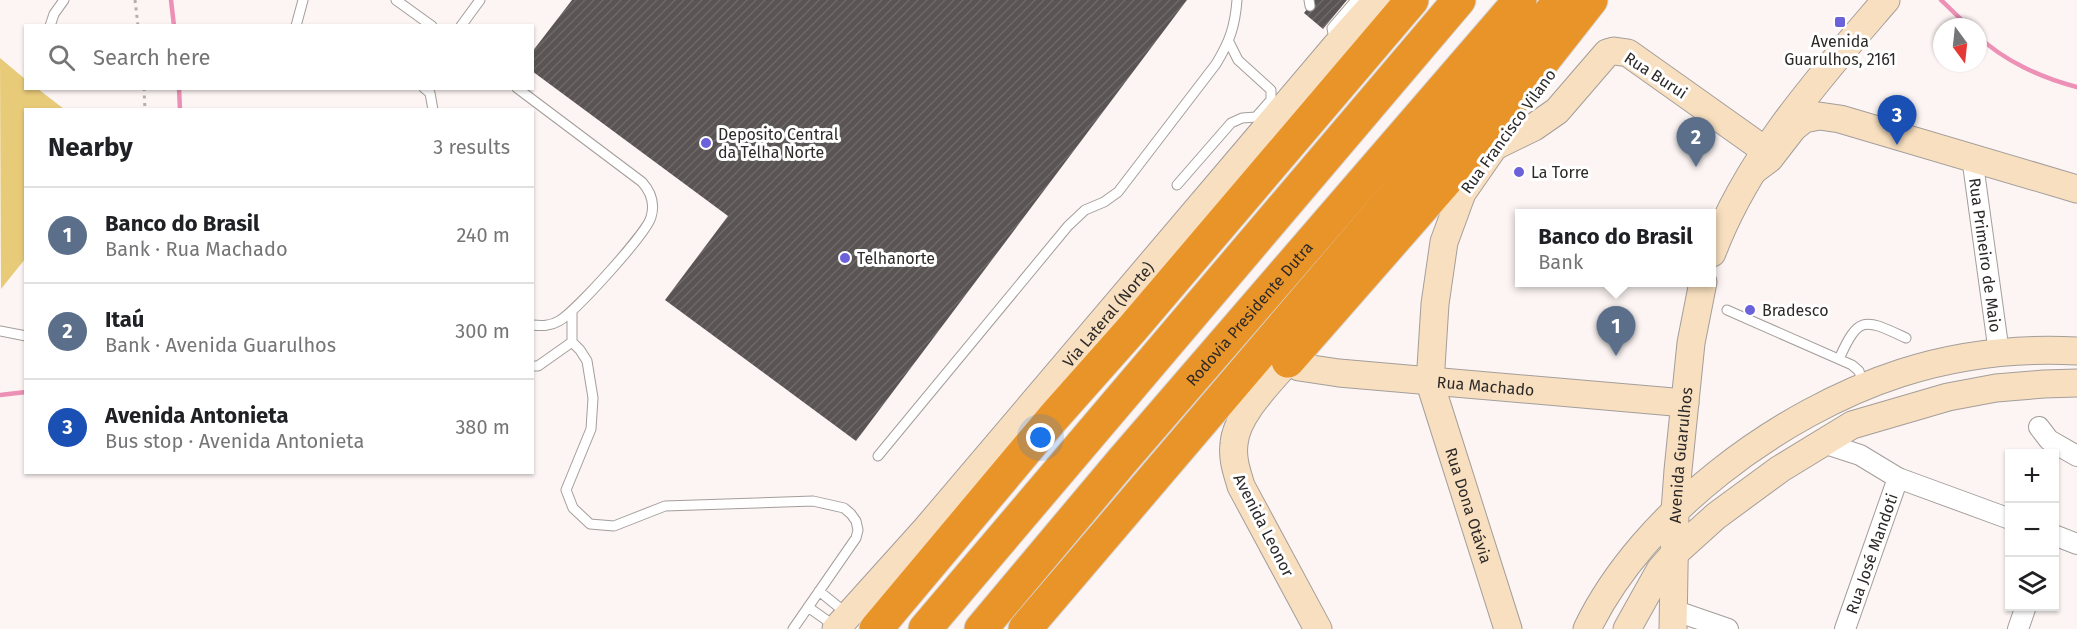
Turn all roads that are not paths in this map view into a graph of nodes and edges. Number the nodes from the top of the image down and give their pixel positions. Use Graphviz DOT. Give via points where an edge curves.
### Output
graph roads {
  1 [pos="64,0"];
  2 [pos="303,0"];
  3 [pos="396,0"];
  4 [pos="480,0"];
  5 [pos="1237,0"];
  6 [pos="1356,0"];
  7 [pos="1377,0"];
  8 [pos="1412,0"];
  9 [pos="1438,0"];
  10 [pos="1460,0"];
  11 [pos="1520,0"];
  12 [pos="1561,0"];
  13 [pos="1606,0"];
  14 [pos="1886,0"];
  15 [pos="1587,14"];
  16 [pos="51,24"];
  17 [pos="297,24"];
  18 [pos="429,24"];
  19 [pos="462,24"];
  20 [pos="1331,33"];
  21 [pos="1229,42"];
  22 [pos="1843,50"];
  23 [pos="426,90"];
  24 [pos="520,90"];
  25 [pos="1327,98"];
  26 [pos="433,108"];
  27 [pos="1840,119"];
  28 [pos="1493,147"];
  29 [pos="1972,157"];
  30 [pos="1760,161"];
  31 [pos="1177,185"];
  32 [pos="2077,189"];
  33 [pos="1716,242"];
  34 [pos="1702,287"];
  35 [pos="1727,310"];
  36 [pos="572,312"];
  37 [pos="534,325"];
  38 [pos="0,331"];
  39 [pos="24,336"];
  40 [pos="1906,338"];
  41 [pos="572,342"];
  42 [pos="2077,351"];
  43 [pos="1999,354"];
  44 [pos="1839,359"];
  45 [pos="1288,361"];
  46 [pos="534,366"];
  47 [pos="1430,383"];
  48 [pos="2077,384"];
  49 [pos="1864,387"];
  50 [pos="1685,403"];
  51 [pos="1789,425"];
  52 [pos="1852,425"];
  53 [pos="2039,427"];
  54 [pos="1823,443"];
  55 [pos="1860,455"];
  56 [pos="878,456"];
  57 [pos="2077,456"];
  58 [pos="1780,470"];
  59 [pos="1898,478"];
  60 [pos="1681,496"];
  61 [pos="1716,516"];
  62 [pos="2005,517"];
  63 [pos="2059,537"];
  64 [pos="2077,544"];
  65 [pos="1675,553"];
  66 [pos="819,591"];
  67 [pos="808,607"];
  68 [pos="2024,611"];
  69 [pos="1673,619"];
  70 [pos="849,625"];
  71 [pos="793,629"];
  72 [pos="925,629"];
  73 [pos="981,629"];
  74 [pos="1025,629"];
  75 [pos="1318,629"];
  76 [pos="1508,629"];
  77 [pos="1587,629"];
  78 [pos="1627,629"];
  79 [pos="1728,629"];
  80 [pos="1845,629"];
  81 [pos="2018,629"];
  1 -- 16 [label="lane"];
  2 -- 17 [label="lane"];
  3 -- 18 [label="lane"];
  4 -- 19 [label="lane"];
  5 -- 21 [label="lane"];
  6 -- 20 [label="lane"];
  7 -- 20 [label="main road, Via Lateral (Norte)"];
  8 -- 25 [label="highway"];
  9 -- 25 [label="highway" via="1382,62"];
  10 -- 72 [label="highway"];
  11 -- 73 [label="highway, Rodovia Presidente Dutra"];
  12 -- 74 [label="highway, Rodovia Presidente Dutra"];
  13 -- 15 [label="main road, Rua Francisco Vilano"];
  14 -- 22 [label="main road"];
  15 -- 28 [label="main road, Rua Francisco Vilano"];
  15 -- 45 [label="highway"];
  20 -- 70 [label="main road, Via Lateral (Norte)"];
  21 -- 31 [label="lane" via="1238,60 1268,85 1271,100 1256,117 1231,123"];
  21 -- 56 [label="lane" via="1118,192 1085,210 1068,226"];
  22 -- 27 [label="main road" via="1834,74"];
  22 -- 30 [label="main road"];
  23 -- 26 [label="lane"];
  24 -- 36 [label="lane" via="642,182 651,197 648,224"];
  25 -- 70 [label="highway" via="1053,418"];
  27 -- 29 [label="main road"];
  27 -- 30 [label="main road" via="1804,119 1769,159"];
  28 -- 30 [label="main road, Rua Burui" via="1557,111 1603,56 1614,51 1628,53"];
  28 -- 47 [label="main road, Rua Francisco Vilano" via="1462,193 1444,242"];
  29 -- 32 [label="main road"];
  29 -- 43 [label="street, Rua Primeiro de Maio"];
  30 -- 33 [label="main road"];
  34 -- 50 [label="main road, Avenida Guarulhos"];
  35 -- 44 [label="lane"];
  36 -- 37 [label="lane" via="558,322"];
  36 -- 41 [label="lane"];
  38 -- 39 [label="lane"];
  40 -- 44 [label="lane" via="1880,326 1859,326 1849,336"];
  41 -- 46 [label="lane"];
  41 -- 66 [label="lane" via="587,361 593,398 591,429 566,490 573,508 590,524 614,526 665,506 813,501 844,508 856,520 856,538"];
  42 -- 43 [label="main road"];
  43 -- 49 [label="main road" via="1935,364"];
  44 -- 49 [label="lane" via="1859,371"];
  45 -- 47 [label="main road, Rua Machado" via="1317,371"];
  45 -- 75 [label="main road, Avenida Leonor" via="1241,420 1233,442 1234,465 1241,486"];
  47 -- 50 [label="main road, Rua Machado"];
  47 -- 76 [label="main road, Rua Dona Otávia"];
  48 -- 52 [label="main road" via="1996,388 1948,397"];
  49 -- 51 [label="main road"];
  50 -- 60 [label="main road, Avenida Guarulhos"];
  51 -- 58 [label="main road" via="1775,447"];
  51 -- 60 [label="main road"];
  52 -- 54 [label="main road"];
  52 -- 55 [label="street" via="1852,439"];
  53 -- 57 [label="street" via="2049,440"];
  54 -- 55 [label="street"];
  54 -- 58 [label="main road"];
  55 -- 59 [label="street"];
  58 -- 61 [label="main road"];
  59 -- 62 [label="street"];
  59 -- 80 [label="street, Rua José Mandoti"];
  60 -- 61 [label="main road"];
  60 -- 65 [label="main road, Avenida Guarulhos"];
  60 -- 77 [label="main road" via="1623,569"];
  61 -- 65 [label="main road"];
  63 -- 64 [label="street"];
  65 -- 69 [label="main road, Avenida Guarulhos"];
  65 -- 78 [label="main road" via="1649,587"];
  66 -- 67 [label="lane"];
  66 -- 70 [label="lane"];
  67 -- 70 [label="lane"];
  67 -- 71 [label="lane"];
  68 -- 81 [label="street"];
  69 -- 79 [label="street"];
}
